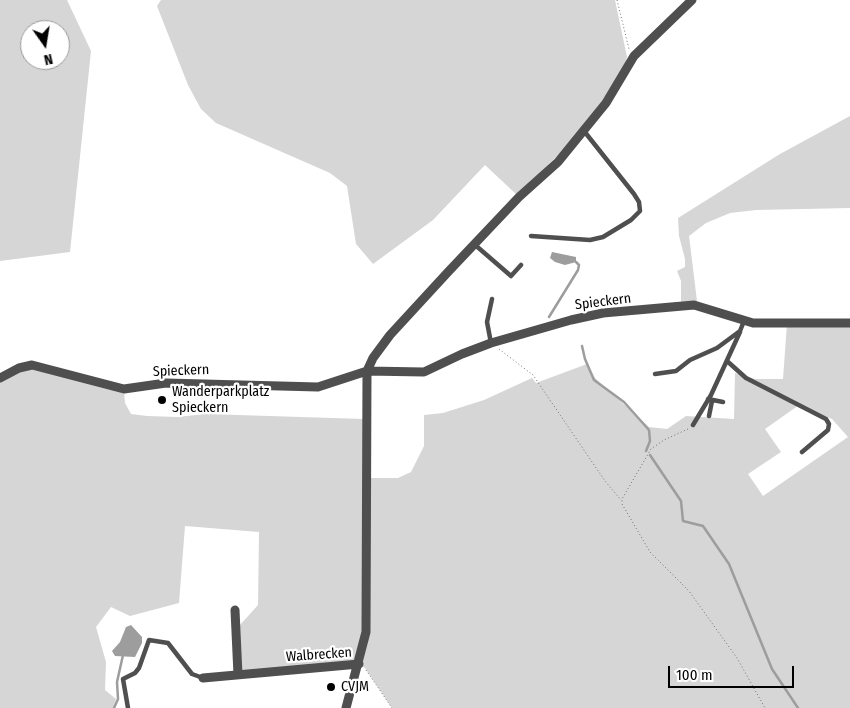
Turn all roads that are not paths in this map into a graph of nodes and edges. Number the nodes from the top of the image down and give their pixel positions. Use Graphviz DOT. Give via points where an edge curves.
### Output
graph roads {
  1 [pos="692,0"];
  2 [pos="584,131"];
  3 [pos="531,236"];
  4 [pos="474,244"];
  5 [pos="521,266"];
  6 [pos="492,299"];
  7 [pos="744,320"];
  8 [pos="850,322"];
  9 [pos="740,331"];
  10 [pos="493,342"];
  11 [pos="727,361"];
  12 [pos="367,371"];
  13 [pos="655,374"];
  14 [pos="0,378"];
  15 [pos="710,400"];
  16 [pos="724,402"];
  17 [pos="709,416"];
  18 [pos="693,425"];
  19 [pos="802,452"];
  20 [pos="235,610"];
  21 [pos="359,664"];
  22 [pos="238,675"];
  23 [pos="203,678"];
  24 [pos="128,708"];
  25 [pos="346,708"];
  1 -- 2 [label="street" via="634,56 614,91"];
  2 -- 3 [label="lane" via="634,194 640,211 603,237 590,240"];
  2 -- 4 [label="street" via="558,162"];
  4 -- 5 [label="lane" via="511,276"];
  4 -- 12 [label="street" via="390,335"];
  6 -- 10 [label="lane" via="487,314"];
  7 -- 8 [label="street, Spieckern" via="776,324"];
  7 -- 9 [label="lane"];
  7 -- 10 [label="street, Spieckern" via="705,307 682,306 594,314"];
  9 -- 11 [label="lane"];
  9 -- 13 [label="lane" via="676,371"];
  10 -- 12 [label="street, Spieckern" via="420,373"];
  11 -- 15 [label="lane"];
  11 -- 19 [label="lane" via="746,378 826,419 828,430"];
  12 -- 14 [label="street, Spieckern" via="311,387 166,382 124,389 32,365"];
  12 -- 21 [label="street" via="367,616"];
  15 -- 16 [label="lane"];
  15 -- 17 [label="lane"];
  15 -- 18 [label="lane"];
  20 -- 22 [label="street"];
  21 -- 22 [label="street, Walbrecken"];
  21 -- 25 [label="street, Walbrecken"];
  22 -- 23 [label="street, Walbrecken"];
  23 -- 24 [label="lane" via="192,674 168,644 149,640 136,673 123,679"];
}
